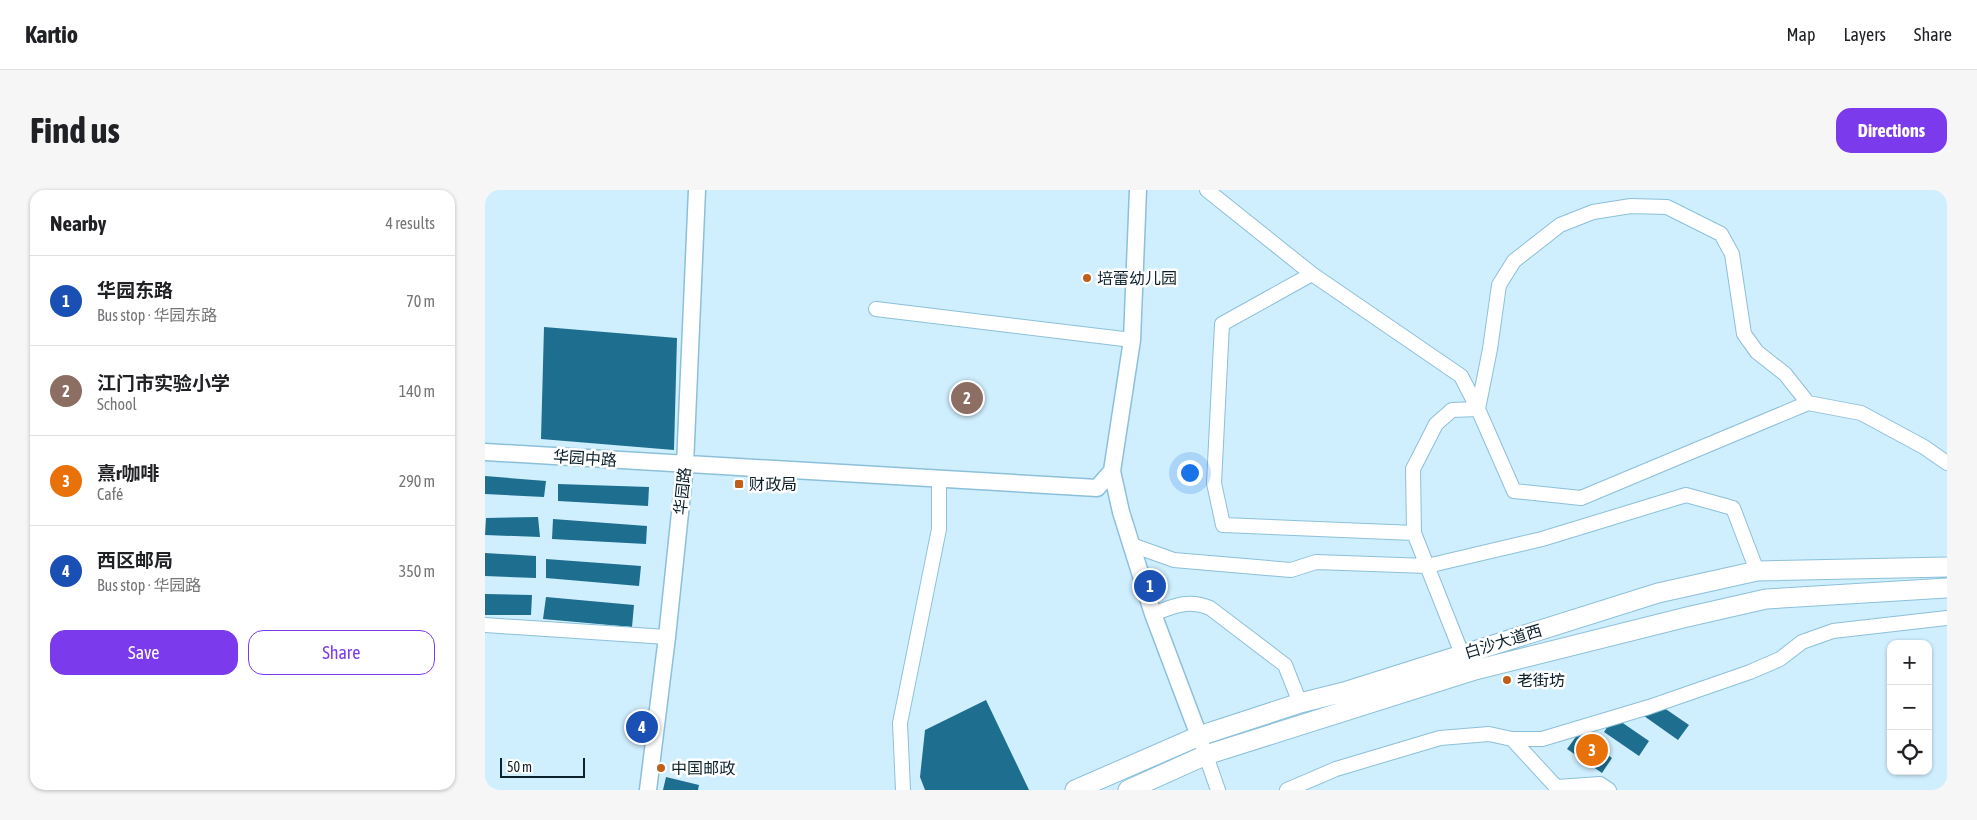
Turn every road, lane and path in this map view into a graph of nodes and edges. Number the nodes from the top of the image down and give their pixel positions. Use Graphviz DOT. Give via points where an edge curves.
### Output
graph roads {
  1 [pos="697,190"];
  2 [pos="1138,190"];
  3 [pos="1207,190"];
  4 [pos="1313,274"];
  5 [pos="876,309"];
  6 [pos="1132,340"];
  7 [pos="1808,403"];
  8 [pos="1478,409"];
  9 [pos="485,452"];
  10 [pos="1947,463"];
  11 [pos="685,465"];
  12 [pos="1112,471"];
  13 [pos="939,480"];
  14 [pos="1414,533"];
  15 [pos="1132,545"];
  16 [pos="1427,566"];
  17 [pos="1947,567"];
  18 [pos="1757,571"];
  19 [pos="1947,588"];
  20 [pos="1153,614"];
  21 [pos="1947,618"];
  22 [pos="485,625"];
  23 [pos="667,637"];
  24 [pos="1462,654"];
  25 [pos="1300,703"];
  26 [pos="1199,736"];
  27 [pos="1512,739"];
  28 [pos="1207,755"];
  29 [pos="1558,789"];
  30 [pos="648,790"];
  31 [pos="903,790"];
  32 [pos="1075,790"];
  33 [pos="1128,790"];
  34 [pos="1218,790"];
  35 [pos="1287,790"];
  36 [pos="1609,790"];
  1 -- 11 [label="street, 华园路"];
  2 -- 6 [label="street"];
  3 -- 4 [label="street"];
  4 -- 8 [label="street" via="1461,376"];
  4 -- 14 [label="street" via="1222,324 1214,483 1223,525"];
  5 -- 6 [label="street"];
  6 -- 12 [label="street"];
  7 -- 8 [label="street" via="1581,498 1514,491"];
  7 -- 8 [label="street" via="1785,374 1757,352 1744,334 1732,254 1721,234 1667,207 1631,206 1593,212 1561,224 1514,261 1499,285"];
  7 -- 10 [label="street" via="1861,413"];
  8 -- 14 [label="street" via="1452,410 1436,424 1413,469"];
  9 -- 11 [label="street, 华园中路"];
  11 -- 13 [label="street, 华园中路"];
  11 -- 23 [label="street, 华园路"];
  12 -- 13 [label="street, 华园中路" via="1097,488"];
  12 -- 15 [label="street"];
  13 -- 31 [label="street" via="939,529 900,723"];
  14 -- 16 [label="street"];
  15 -- 16 [label="street" via="1174,560 1291,570 1316,562"];
  15 -- 20 [label="street"];
  16 -- 18 [label="street" via="1542,538 1686,495 1733,508"];
  16 -- 24 [label="street"];
  17 -- 18 [label="main road, 白沙大道西"];
  18 -- 24 [label="main road, 白沙大道西" via="1659,593"];
  19 -- 28 [label="main road, 白沙大道西" via="1766,599 1475,670"];
  20 -- 25 [label="street" via="1189,603 1210,608 1285,665"];
  20 -- 26 [label="street"];
  21 -- 27 [label="street" via="1833,631 1802,642 1780,659 1750,672 1649,707 1542,739"];
  22 -- 23 [label="street"];
  23 -- 30 [label="street, 华园路"];
  24 -- 25 [label="main road, 白沙大道西"];
  25 -- 26 [label="main road, 白沙大道西"];
  26 -- 28 [label="street"];
  26 -- 32 [label="main road, 白沙大道西"];
  27 -- 29 [label="street"];
  27 -- 35 [label="street" via="1489,734 1440,738 1336,769"];
  28 -- 33 [label="main road, 白沙大道西"];
  28 -- 34 [label="street"];
  29 -- 36 [label="street" via="1600,784"];
}
